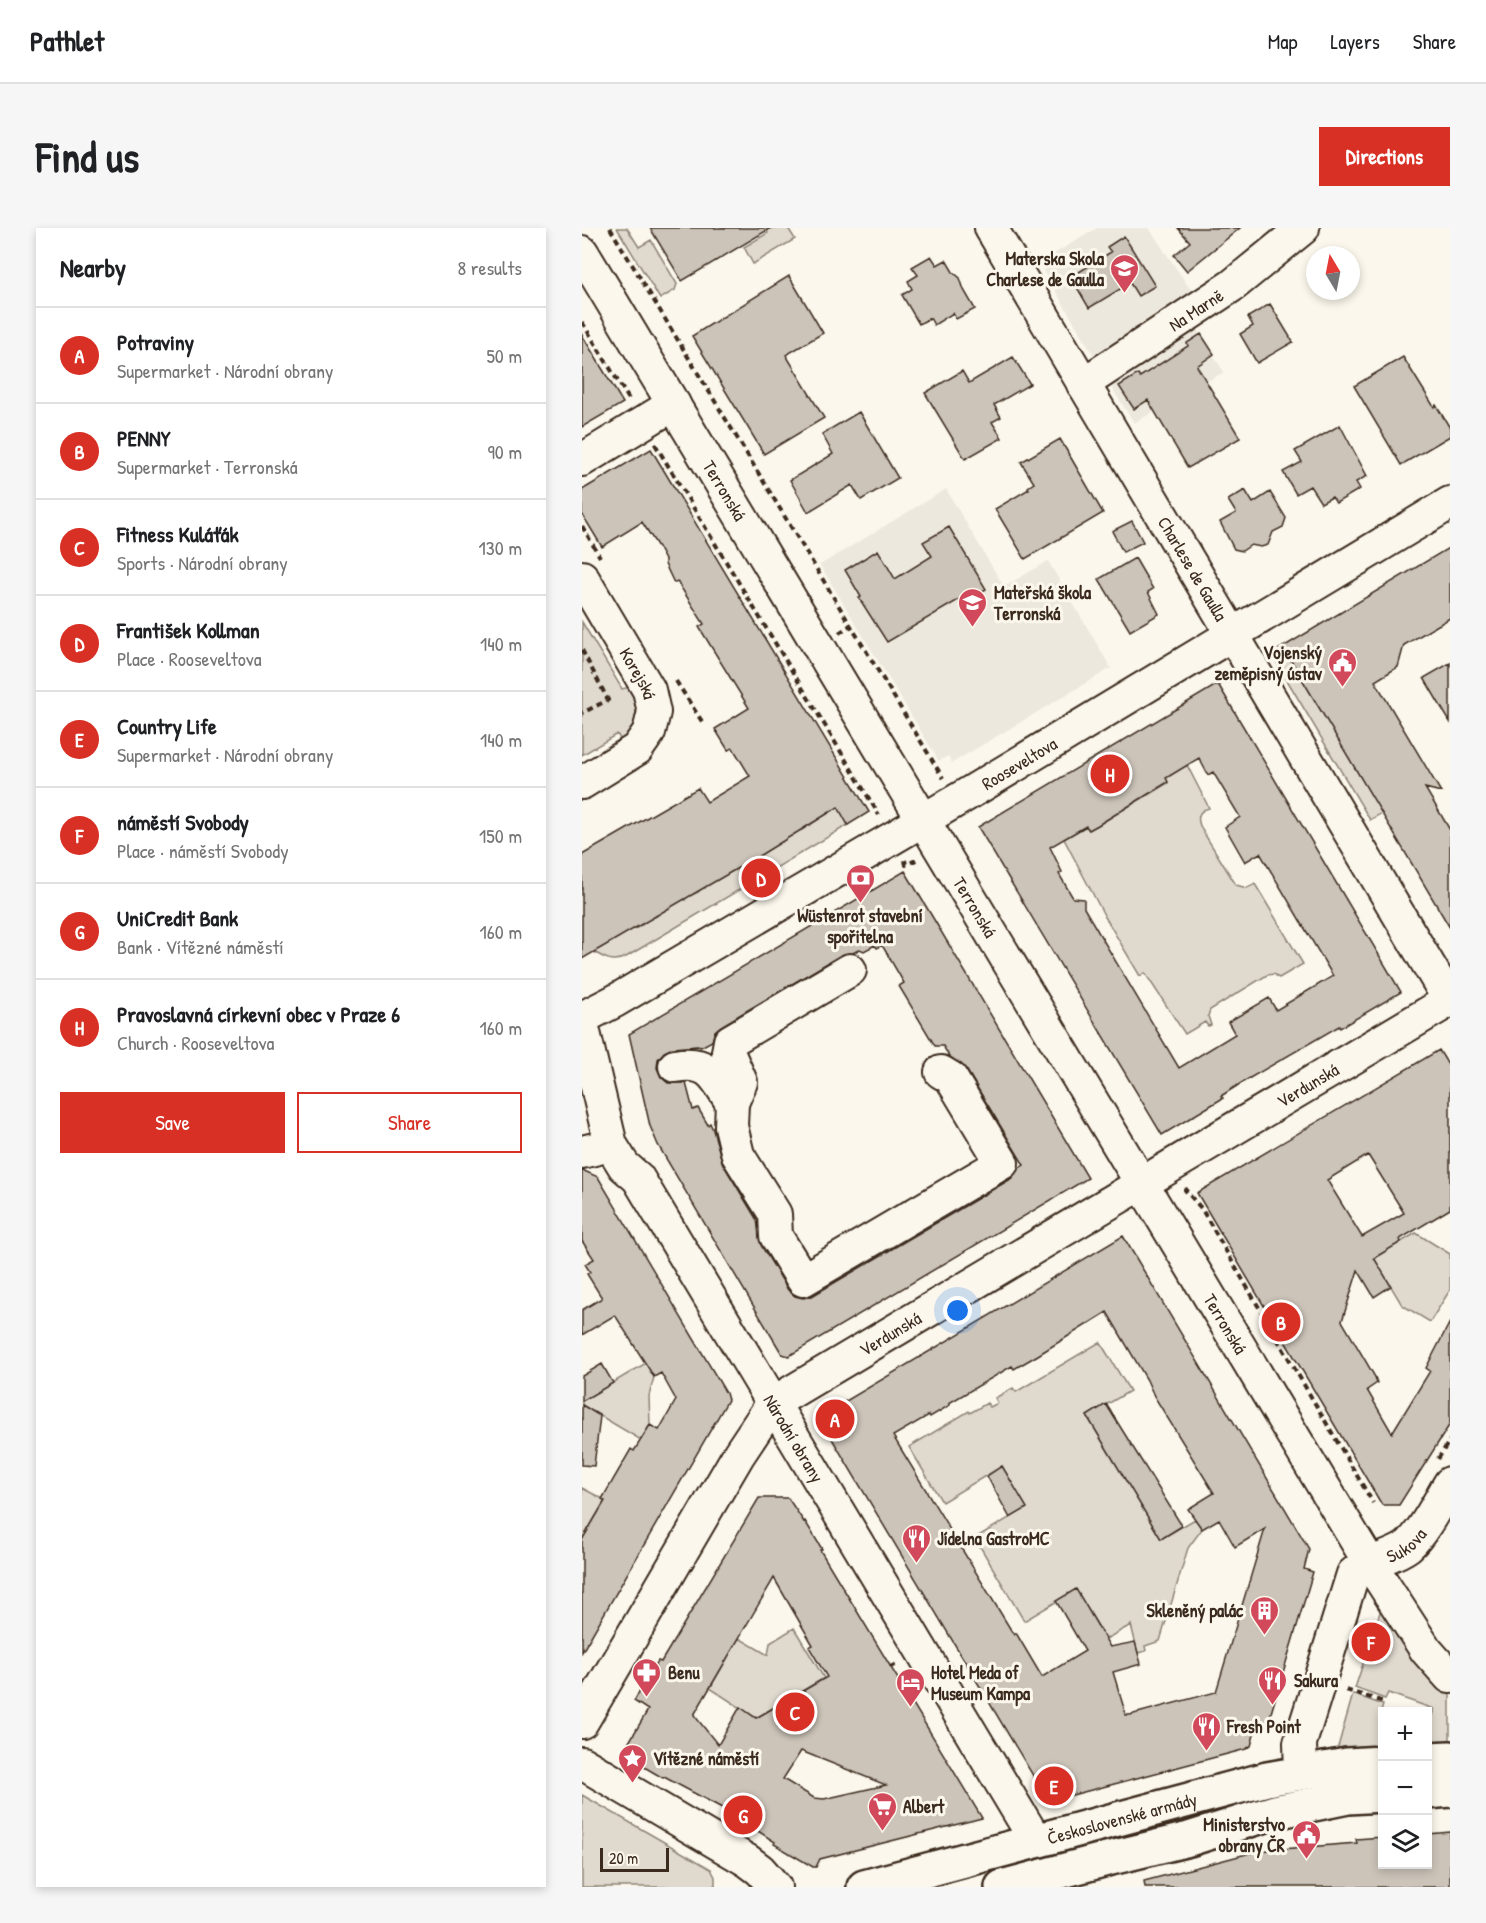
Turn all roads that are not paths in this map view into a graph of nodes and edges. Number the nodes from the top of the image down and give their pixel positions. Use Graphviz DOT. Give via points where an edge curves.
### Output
graph roads {
  1 [pos="990,228"];
  2 [pos="1303,228"];
  3 [pos="582,252"];
  4 [pos="1083,384"];
  5 [pos="674,404"];
  6 [pos="582,460"];
  7 [pos="1450,503"];
  8 [pos="582,577"];
  9 [pos="1232,634"];
  10 [pos="582,783"];
  11 [pos="924,820"];
  12 [pos="850,970"];
  13 [pos="1450,1001"];
  14 [pos="582,1018"];
  15 [pos="582,1024"];
  16 [pos="675,1066"];
  17 [pos="941,1072"];
  18 [pos="732,1103"];
  19 [pos="596,1149"];
  20 [pos="1142,1183"];
  21 [pos="773,1403"];
  22 [pos="1450,1483"];
  23 [pos="1369,1563"];
  24 [pos="1450,1677"];
  25 [pos="582,1722"];
  26 [pos="1300,1758"];
  27 [pos="1450,1758"];
  28 [pos="1432,1760"];
  29 [pos="582,1763"];
  30 [pos="1378,1763"];
  31 [pos="1450,1790"];
  32 [pos="1432,1792"];
  33 [pos="1378,1795"];
  34 [pos="1036,1841"];
  35 [pos="1061,1880"];
  36 [pos="775,1887"];
  37 [pos="864,1887"];
  38 [pos="1002,1887"];
  1 -- 4 [label="street, Charlese de Gaulla"];
  2 -- 4 [label="street, Na Marně" via="1233,285"];
  3 -- 5 [label="street, Terronská"];
  4 -- 9 [label="street, Charlese de Gaulla"];
  5 -- 6 [label="street"];
  5 -- 11 [label="street, Terronská"];
  7 -- 9 [label="street, Rooseveltova"];
  8 -- 10 [label="street, Korejská" via="648,690 654,712 649,732 637,749"];
  9 -- 11 [label="street, Rooseveltova"];
  9 -- 13 [label="street, Charlese de Gaulla"];
  11 -- 14 [label="street, Rooseveltova" via="900,851"];
  11 -- 20 [label="street, Terronská"];
  12 -- 18 [label="street" via="730,1041 728,1052 741,1082"];
  13 -- 20 [label="street, Verdunská"];
  15 -- 19 [label="street, Národní obrany"];
  16 -- 18 [label="street" via="692,1063 711,1071"];
  17 -- 18 [label="street" via="951,1078 1002,1163 803,1280 776,1236 775,1214 738,1155 731,1126"];
  19 -- 21 [label="street, Národní obrany" via="638,1178"];
  20 -- 21 [label="street, Verdunská"];
  20 -- 23 [label="street, Terronská"];
  21 -- 25 [label="street, Verdunská" via="738,1454"];
  21 -- 34 [label="street, Národní obrany"];
  22 -- 23 [label="street, Sukova" via="1407,1546"];
  23 -- 24 [label="street, Terronská" via="1426,1650"];
  23 -- 26 [label="street" via="1353,1574 1349,1584"];
  26 -- 30 [label="main road, Československé armády" via="1347,1765"];
  26 -- 34 [label="main road, Československé armády" via="1267,1779"];
  27 -- 28 [label="main road"];
  29 -- 36 [label="street" via="748,1861"];
  31 -- 32 [label="main road"];
  33 -- 35 [label="main road, Československé armády" via="1348,1797 1275,1812"];
  34 -- 37 [label="main road, Československé armády"];
  35 -- 38 [label="main road, Československé armády"];
}
